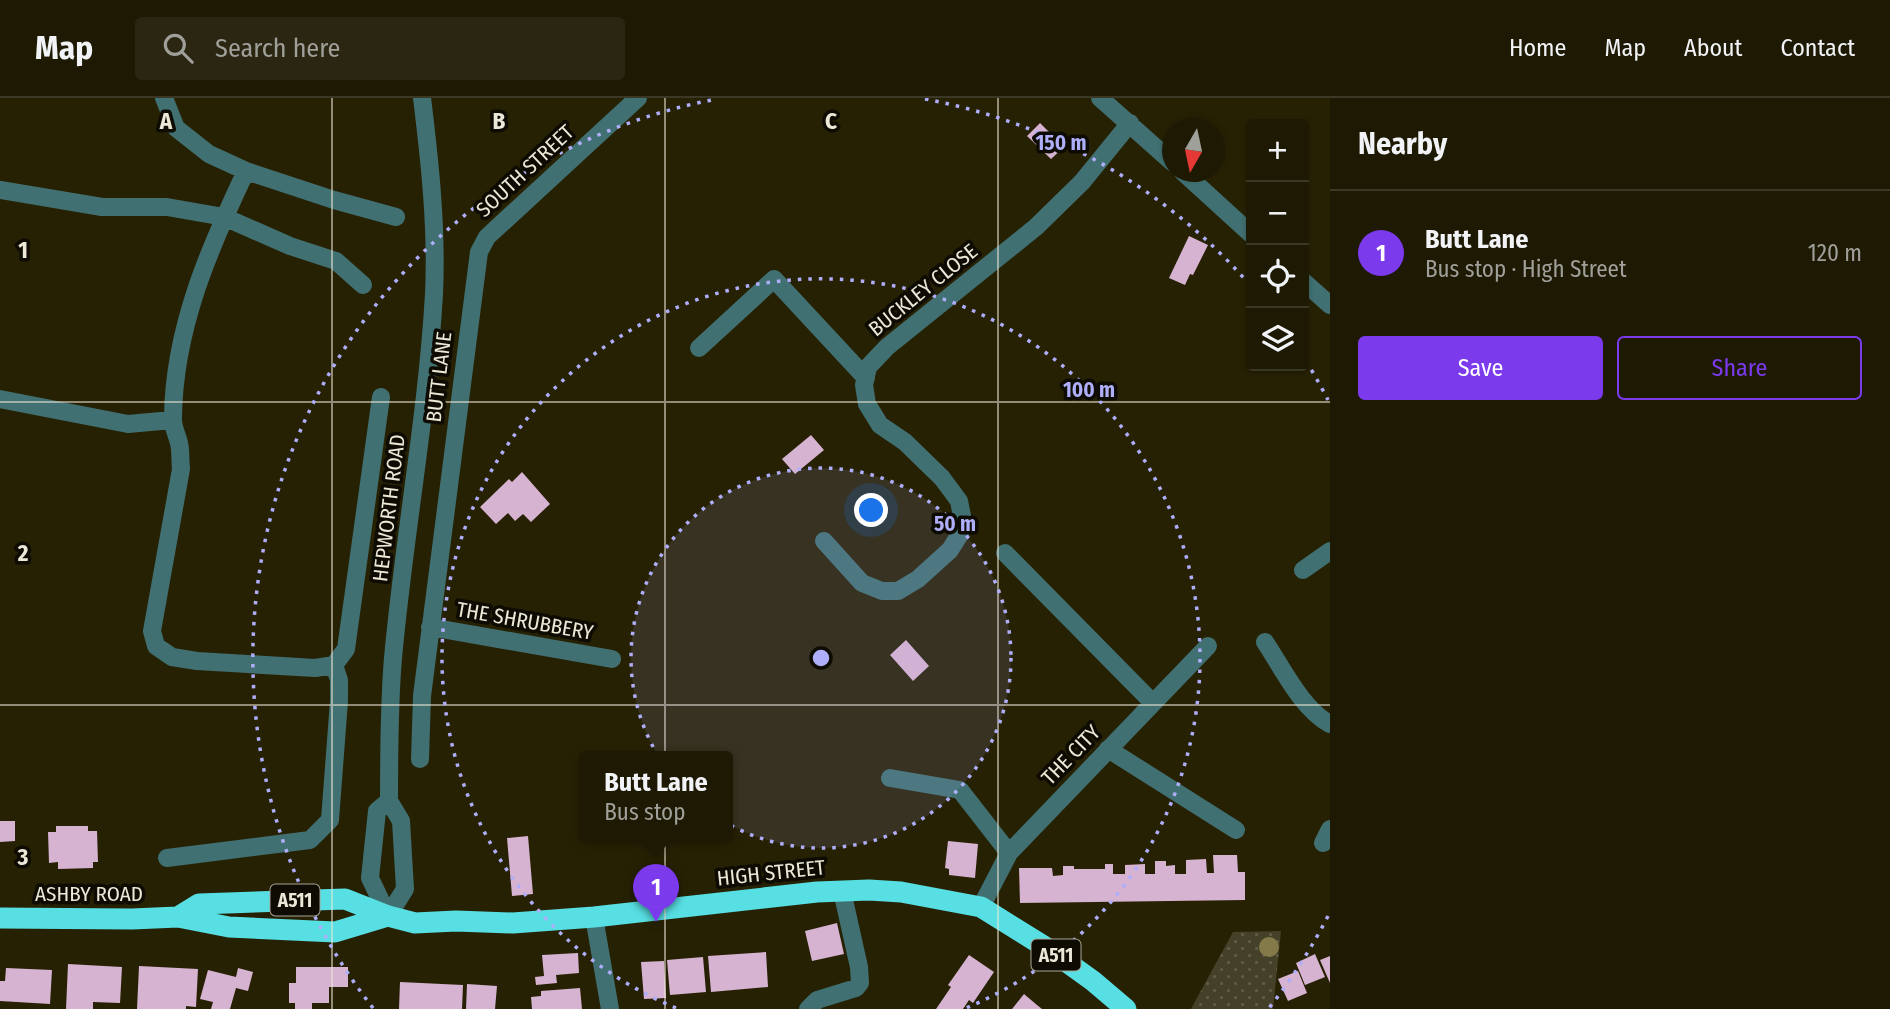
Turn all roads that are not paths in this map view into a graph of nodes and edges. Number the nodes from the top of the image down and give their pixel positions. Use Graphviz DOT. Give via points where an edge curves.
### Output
graph roads {
  1 [pos="164,98"];
  2 [pos="422,98"];
  3 [pos="638,98"];
  4 [pos="1100,98"];
  5 [pos="1129,123"];
  6 [pos="1162,153"];
  7 [pos="246,171"];
  8 [pos="1194,182"];
  9 [pos="0,190"];
  10 [pos="224,217"];
  11 [pos="396,217"];
  12 [pos="1246,229"];
  13 [pos="479,252"];
  14 [pos="363,285"];
  15 [pos="1309,287"];
  16 [pos="1330,306"];
  17 [pos="699,348"];
  18 [pos="866,378"];
  19 [pos="381,397"];
  20 [pos="0,399"];
  21 [pos="172,420"];
  22 [pos="824,541"];
  23 [pos="1330,551"];
  24 [pos="1005,553"];
  25 [pos="1303,569"];
  26 [pos="430,626"];
  27 [pos="1265,642"];
  28 [pos="1208,646"];
  29 [pos="612,659"];
  30 [pos="334,665"];
  31 [pos="1153,703"];
  32 [pos="1330,724"];
  33 [pos="1108,749"];
  34 [pos="420,759"];
  35 [pos="890,778"];
  36 [pos="388,801"];
  37 [pos="1236,830"];
  38 [pos="1009,853"];
  39 [pos="167,858"];
  40 [pos="842,891"];
  41 [pos="981,907"];
  42 [pos="388,916"];
  43 [pos="178,917"];
  44 [pos="594,917"];
  45 [pos="0,918"];
  46 [pos="610,1009"];
  47 [pos="808,1009"];
  48 [pos="1126,1009"];
  1 -- 7 [label="street" via="176,128 209,154"];
  2 -- 36 [label="street, HEPWORTH ROAD" via="433,192 434,293 393,659"];
  3 -- 13 [label="street, SOUTH STREET" via="487,237"];
  4 -- 5 [label="street"];
  5 -- 6 [label="street"];
  5 -- 18 [label="street, BUCKLEY CLOSE" via="1082,182 1036,227 887,347 868,367"];
  7 -- 10 [label="street"];
  7 -- 11 [label="street"];
  8 -- 12 [label="street"];
  9 -- 10 [label="street" via="102,206 167,207"];
  10 -- 14 [label="street" via="336,261"];
  10 -- 21 [label="street" via="182,333"];
  13 -- 26 [label="street, BUTT LANE"];
  15 -- 16 [label="street"];
  17 -- 18 [label="street" via="774,279"];
  18 -- 22 [label="street" via="867,404 880,425 905,442 959,501 960,534 950,550 898,591 862,583"];
  19 -- 30 [label="street" via="346,649"];
  20 -- 21 [label="street" via="128,424"];
  21 -- 30 [label="street" via="181,470 152,631 156,646 172,657 197,661 315,668"];
  23 -- 25 [label="street"];
  24 -- 31 [label="street"];
  26 -- 29 [label="street, THE SHRUBBERY"];
  26 -- 34 [label="street, BUTT LANE"];
  27 -- 32 [label="street" via="1307,705"];
  28 -- 31 [label="street, THE CITY"];
  30 -- 39 [label="street" via="339,701 330,820 310,839"];
  31 -- 33 [label="street, THE CITY"];
  33 -- 37 [label="street"];
  33 -- 38 [label="street, THE CITY"];
  35 -- 38 [label="street" via="960,790"];
  36 -- 42 [label="street, HEPWORTH ROAD" via="401,821 405,889"];
  36 -- 42 [label="street" via="377,811 370,878"];
  38 -- 41 [label="street, THE CITY"];
  40 -- 41 [label="highway, HIGH STREET / A511" via="901,892"];
  40 -- 44 [label="highway, HIGH STREET / A511"];
  40 -- 47 [label="street" via="860,983 817,1000"];
  41 -- 48 [label="highway, HIGH STREET / A511" via="1050,950"];
  42 -- 43 [label="highway, ASHBY ROAD / A511" via="335,932 229,928"];
  42 -- 43 [label="highway, ASHBY ROAD / A511" via="345,899 318,899 199,904"];
  42 -- 44 [label="highway, HIGH STREET / A511" via="415,923"];
  43 -- 45 [label="highway, ASHBY ROAD / A511"];
  44 -- 46 [label="street"];
}
